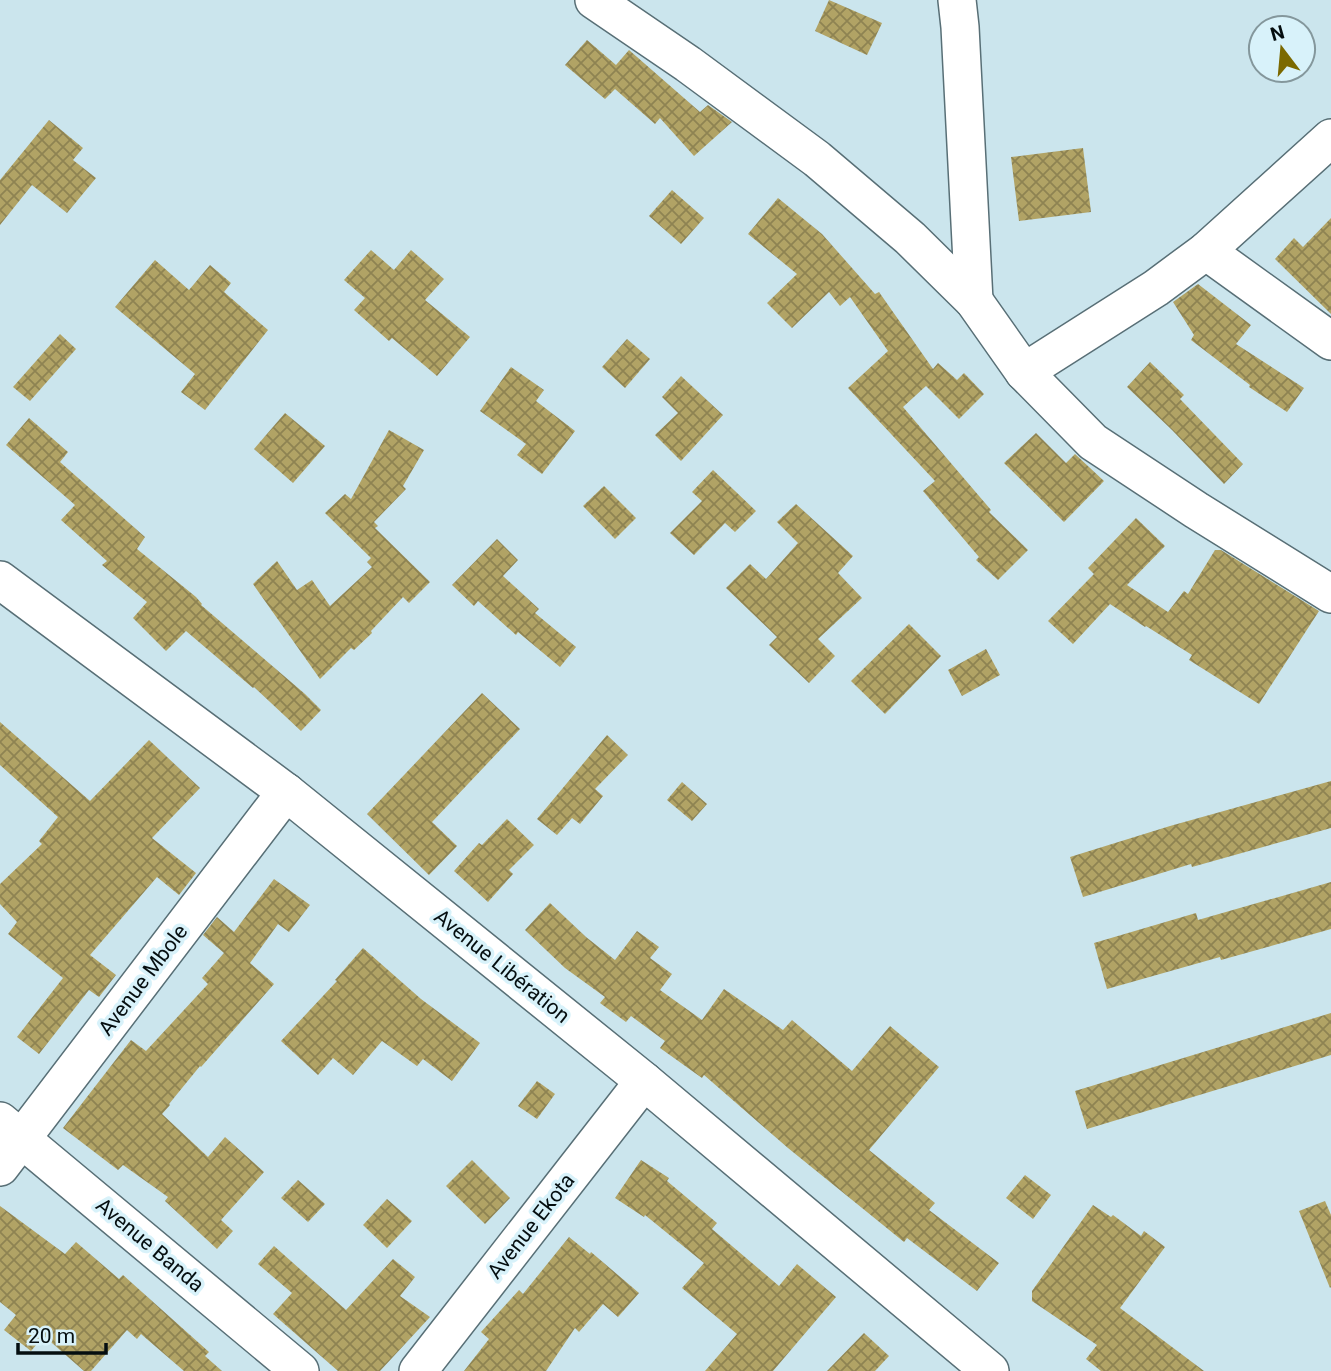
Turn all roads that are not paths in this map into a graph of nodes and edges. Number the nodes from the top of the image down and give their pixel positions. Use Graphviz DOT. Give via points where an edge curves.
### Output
graph roads {
  1 [pos="594,0"];
  2 [pos="957,0"];
  3 [pos="629,12"];
  4 [pos="1331,138"];
  5 [pos="1206,251"];
  6 [pos="974,301"];
  7 [pos="1331,341"];
  8 [pos="1024,372"];
  9 [pos="0,580"];
  10 [pos="1331,594"];
  11 [pos="286,792"];
  12 [pos="644,1081"];
  13 [pos="11,1129"];
  14 [pos="0,1167"];
  15 [pos="300,1371"];
  16 [pos="418,1371"];
  17 [pos="990,1371"];
  1 -- 3 [label="street"];
  2 -- 6 [label="street"];
  3 -- 6 [label="street" via="688,64 817,159"];
  4 -- 5 [label="street"];
  5 -- 7 [label="street"];
  5 -- 8 [label="street"];
  6 -- 8 [label="street"];
  8 -- 10 [label="street" via="1093,442"];
  9 -- 11 [label="street, Avenue Libération"];
  11 -- 12 [label="street, Avenue Libération"];
  11 -- 13 [label="street, Avenue Mbole"];
  12 -- 16 [label="street, Avenue Ekota"];
  12 -- 17 [label="street, Avenue Libération"];
  13 -- 14 [label="street, Avenue Mbole"];
  13 -- 15 [label="street, Avenue Banda"];
}
